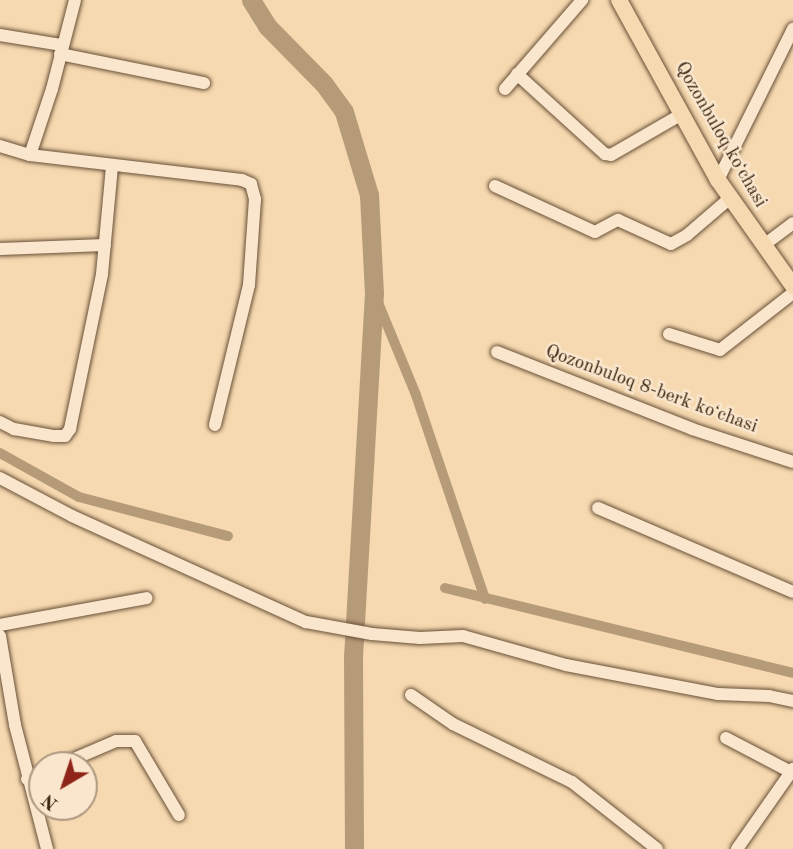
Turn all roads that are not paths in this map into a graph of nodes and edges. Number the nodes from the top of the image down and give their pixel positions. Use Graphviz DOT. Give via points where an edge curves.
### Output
graph roads {
  1 [pos="75,0"];
  2 [pos="582,0"];
  3 [pos="619,0"];
  4 [pos="793,29"];
  5 [pos="0,35"];
  6 [pos="61,49"];
  7 [pos="517,74"];
  8 [pos="204,83"];
  9 [pos="505,89"];
  10 [pos="682,114"];
  11 [pos="0,146"];
  12 [pos="30,155"];
  13 [pos="112,167"];
  14 [pos="718,180"];
  15 [pos="495,186"];
  16 [pos="730,198"];
  17 [pos="793,223"];
  18 [pos="106,245"];
  19 [pos="764,245"];
  20 [pos="0,249"];
  21 [pos="793,286"];
  22 [pos="793,293"];
  23 [pos="669,334"];
  24 [pos="497,352"];
  25 [pos="0,422"];
  26 [pos="215,425"];
  27 [pos="793,462"];
  28 [pos="0,478"];
  29 [pos="598,508"];
  30 [pos="793,592"];
  31 [pos="147,598"];
  32 [pos="0,625"];
  33 [pos="0,636"];
  34 [pos="411,695"];
  35 [pos="793,701"];
  36 [pos="726,738"];
  37 [pos="93,751"];
  38 [pos="792,770"];
  39 [pos="27,779"];
  40 [pos="179,815"];
  41 [pos="47,849"];
  42 [pos="657,849"];
  43 [pos="737,849"];
  1 -- 6 [label="street"];
  2 -- 7 [label="street"];
  3 -- 10 [label="main road, Qozonbuloq koʻchasi"];
  4 -- 14 [label="street"];
  5 -- 6 [label="street"];
  6 -- 8 [label="street"];
  6 -- 12 [label="street"];
  7 -- 9 [label="street"];
  7 -- 10 [label="street" via="605,154 611,155"];
  10 -- 14 [label="main road, Qozonbuloq koʻchasi"];
  11 -- 12 [label="street"];
  12 -- 13 [label="street"];
  13 -- 18 [label="street"];
  13 -- 26 [label="street" via="242,180 254,188 249,285"];
  14 -- 16 [label="main road, Qozonbuloq koʻchasi"];
  15 -- 16 [label="street" via="595,232 618,220 671,244"];
  16 -- 19 [label="main road, Qozonbuloq koʻchasi"];
  17 -- 19 [label="street"];
  18 -- 20 [label="street"];
  18 -- 25 [label="street" via="91,337 68,433 54,436"];
  19 -- 21 [label="main road, Qozonbuloq koʻchasi"];
  22 -- 23 [label="street" via="720,350"];
  24 -- 27 [label="street, Qozonbuloq 8-berk koʻchasi" via="692,429"];
  28 -- 35 [label="street" via="72,516 306,622 372,634 463,636 566,665 718,694"];
  29 -- 30 [label="street"];
  31 -- 32 [label="street"];
  33 -- 39 [label="street"];
  34 -- 42 [label="street" via="453,724 572,782"];
  36 -- 38 [label="street"];
  37 -- 40 [label="street" via="116,741 135,741"];
  38 -- 43 [label="street"];
  39 -- 41 [label="street"];
}
